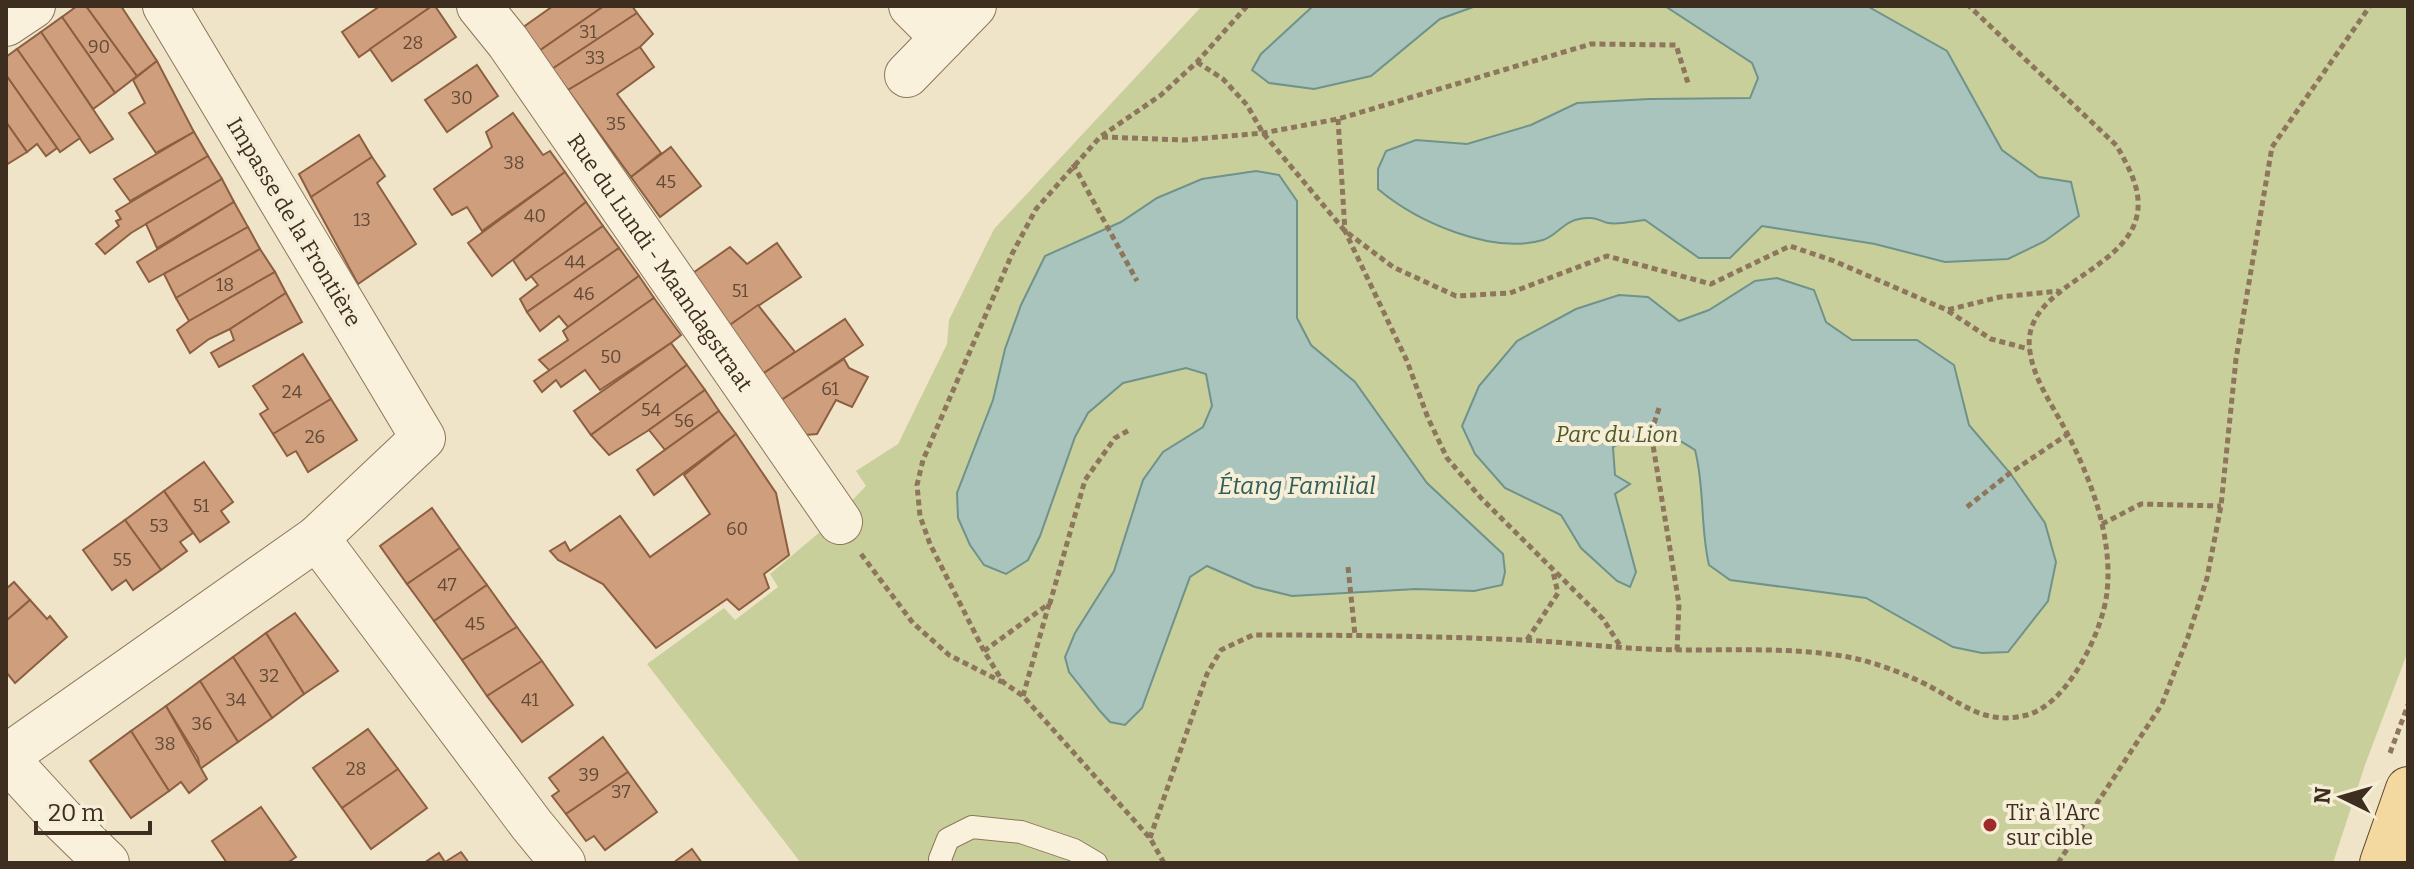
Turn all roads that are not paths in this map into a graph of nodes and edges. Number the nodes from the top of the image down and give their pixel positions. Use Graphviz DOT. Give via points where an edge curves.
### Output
graph roads {
  1 [pos="33,6"];
  2 [pos="165,6"];
  3 [pos="479,6"];
  4 [pos="911,6"];
  5 [pos="974,6"];
  6 [pos="6,24"];
  7 [pos="943,38"];
  8 [pos="907,75"];
  9 [pos="840,522"];
  10 [pos="317,538"];
  11 [pos="6,758"];
  12 [pos="2408,789"];
  13 [pos="107,863"];
  14 [pos="563,863"];
  15 [pos="941,863"];
  16 [pos="1096,863"];
  17 [pos="2382,863"];
  1 -- 6 [label="street"];
  2 -- 10 [label="street, Impasse de la Frontière" via="423,438"];
  3 -- 9 [label="street, Rue du Lundi - Maandagstraat"];
  4 -- 7 [label="street"];
  5 -- 7 [label="street"];
  7 -- 8 [label="street"];
  10 -- 11 [label="street"];
  10 -- 14 [label="street"];
  11 -- 13 [label="street"];
  12 -- 17 [label="main road"];
  15 -- 16 [label="lane" via="948,839 972,827 1021,832"];
}
